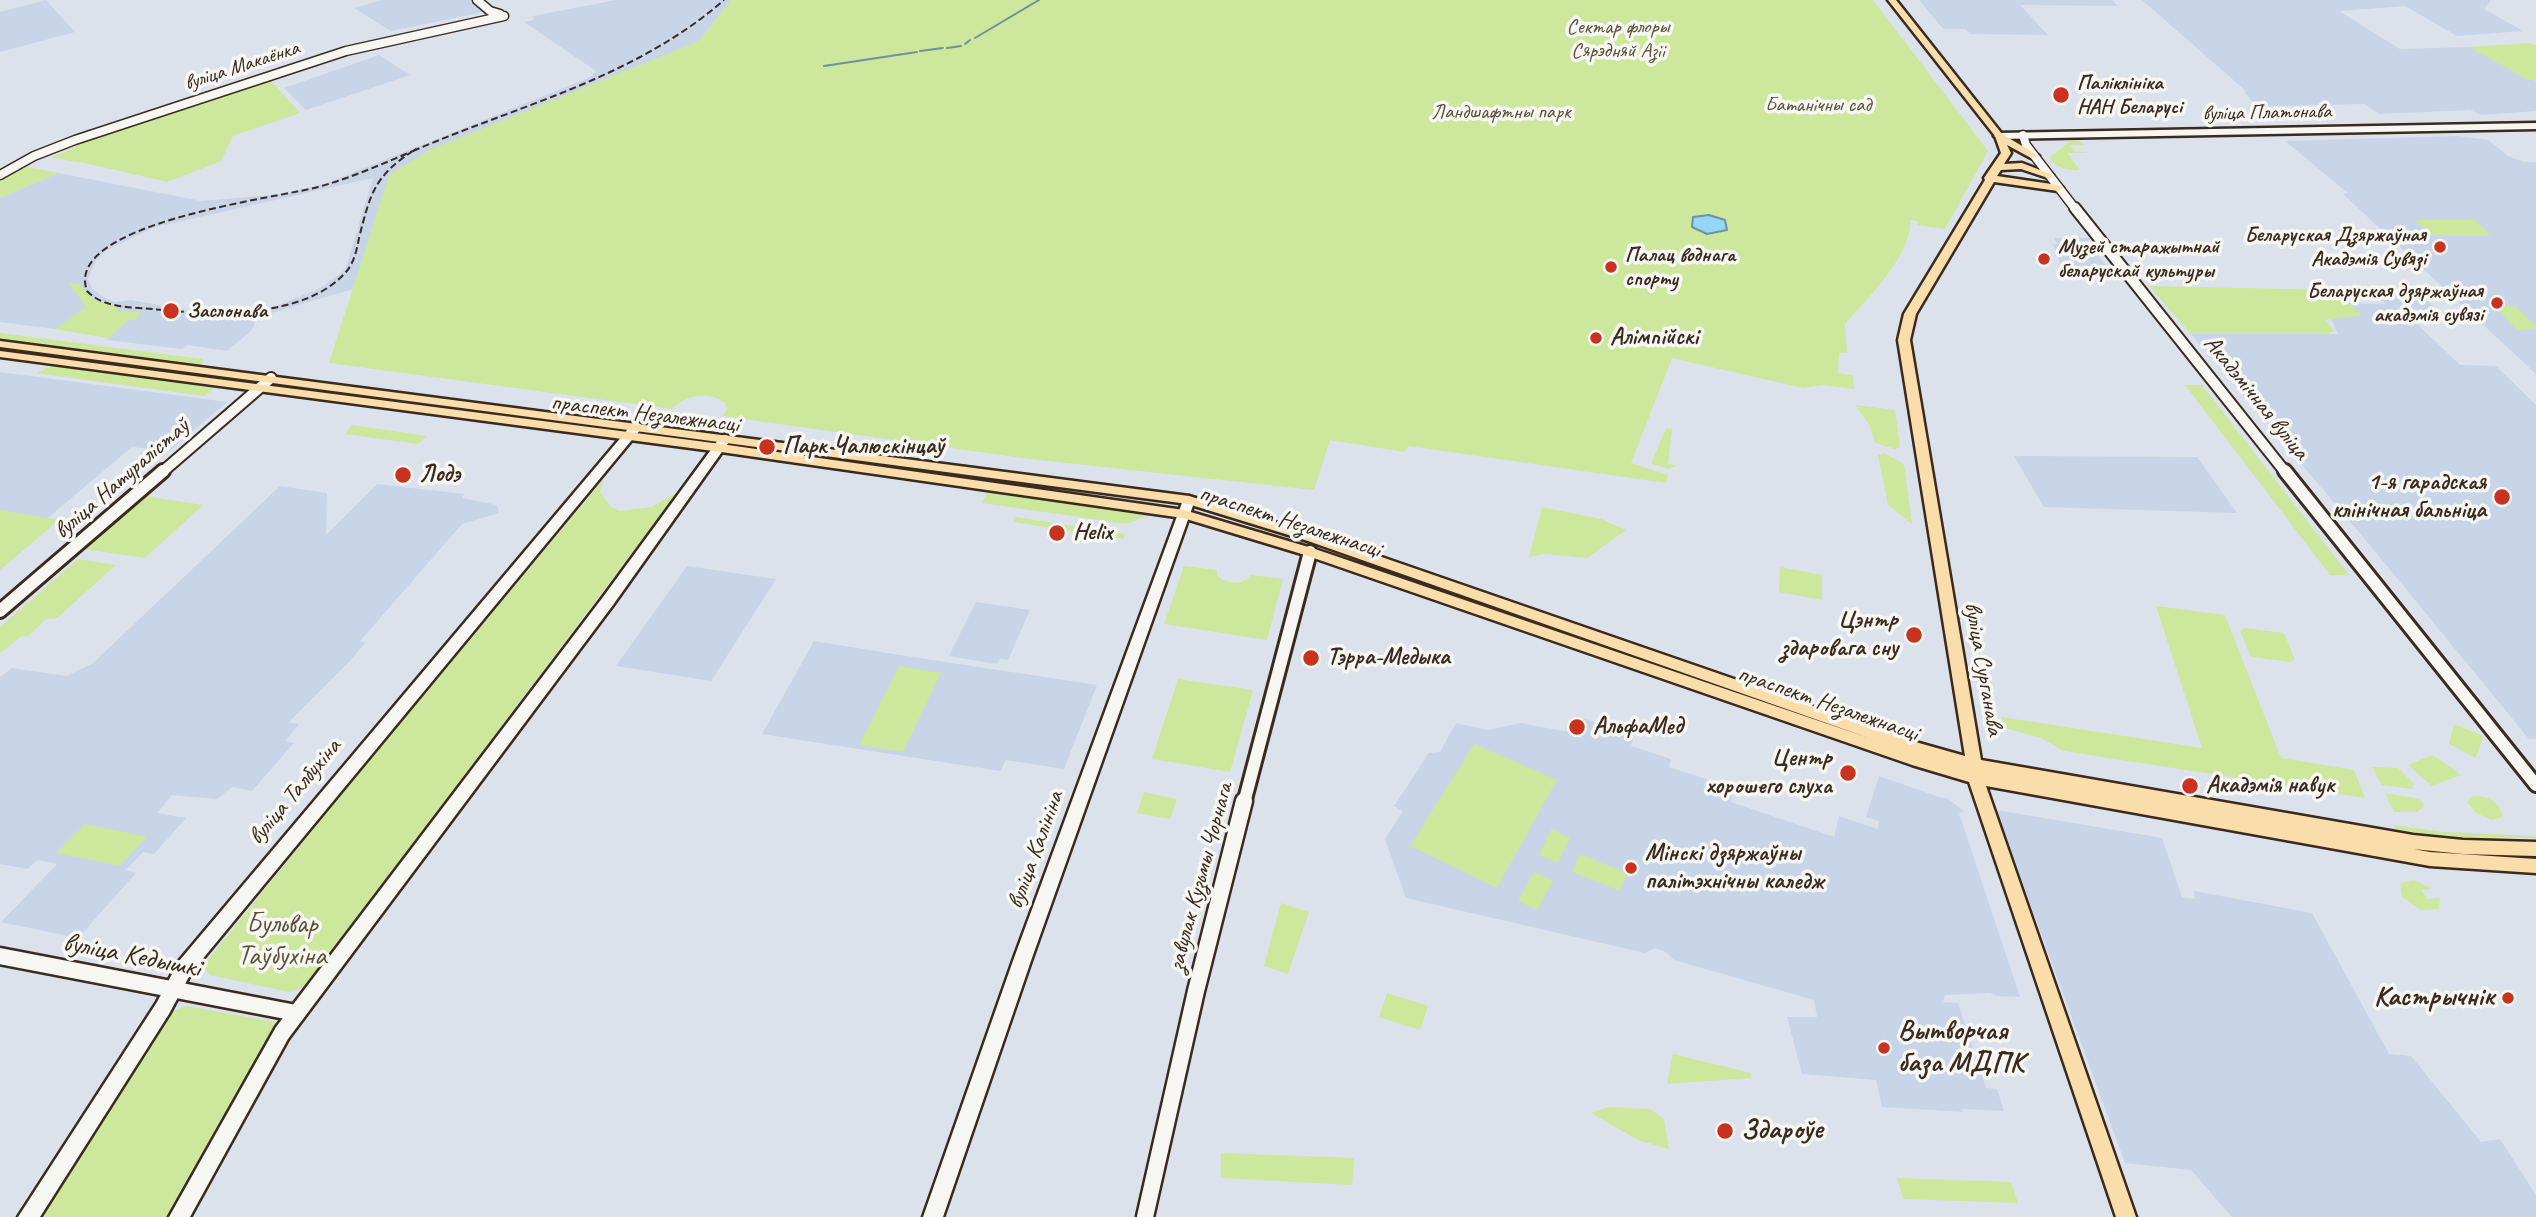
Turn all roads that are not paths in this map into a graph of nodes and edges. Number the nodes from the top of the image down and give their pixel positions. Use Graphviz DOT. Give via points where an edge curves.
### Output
graph roads {
  1 [pos="477,0"];
  2 [pos="484,0"];
  3 [pos="1892,0"];
  4 [pos="502,15"];
  5 [pos="326,56"];
  6 [pos="2536,126"];
  7 [pos="2023,135"];
  8 [pos="1999,136"];
  9 [pos="2034,156"];
  10 [pos="22,159"];
  11 [pos="0,167"];
  12 [pos="1996,167"];
  13 [pos="0,175"];
  14 [pos="2048,175"];
  15 [pos="1989,178"];
  16 [pos="2058,188"];
  17 [pos="0,344"];
  18 [pos="0,354"];
  19 [pos="271,378"];
  20 [pos="260,388"];
  21 [pos="637,426"];
  22 [pos="628,437"];
  23 [pos="723,444"];
  24 [pos="1187,507"];
  25 [pos="1310,552"];
  26 [pos="0,611"];
  27 [pos="1975,772"];
  28 [pos="2536,785"];
  29 [pos="2536,849"];
  30 [pos="2536,866"];
  31 [pos="0,956"];
  32 [pos="172,991"];
  33 [pos="296,1013"];
  34 [pos="28,1217"];
  35 [pos="179,1217"];
  36 [pos="933,1217"];
  37 [pos="1145,1217"];
  38 [pos="2126,1217"];
  1 -- 4 [label="street"];
  2 -- 4 [label="street"];
  3 -- 8 [label="main road"];
  4 -- 5 [label="street, вуліца Макаёнка"];
  5 -- 10 [label="street, вуліца Макаёнка" via="101,126"];
  6 -- 7 [label="main road, вуліца Платонава"];
  7 -- 8 [label="main road, вуліца Платонава"];
  7 -- 9 [label="street, Акадэмічная вуліца"];
  8 -- 9 [label="main road"];
  8 -- 12 [label="main road, вуліца Сурганава" via="2006,153"];
  9 -- 14 [label="street, Акадэмічная вуліца"];
  10 -- 11 [label="street, вуліца Макаёнка"];
  10 -- 13 [label="street, вуліца Макаёнка"];
  12 -- 14 [label="main road" via="2022,166"];
  12 -- 15 [label="main road, вуліца Сурганава"];
  14 -- 16 [label="street, Акадэмічная вуліца"];
  15 -- 16 [label="main road"];
  15 -- 27 [label="main road, вуліца Сурганава" via="1910,314 1904,340"];
  16 -- 28 [label="street, Акадэмічная вуліца"];
  17 -- 19 [label="main road, праспект Незалежнасці"];
  18 -- 20 [label="main road, праспект Незалежнасці"];
  19 -- 20 [label="street, вуліца Натуралістаў"];
  19 -- 21 [label="main road, праспект Незалежнасці"];
  20 -- 22 [label="main road, праспект Незалежнасці"];
  20 -- 26 [label="street, вуліца Натуралістаў"];
  21 -- 22 [label="main road, вуліца Талбухіна"];
  21 -- 23 [label="main road, праспект Незалежнасці"];
  22 -- 23 [label="main road, праспект Незалежнасці"];
  22 -- 32 [label="main road, вуліца Талбухіна" via="267,866 185,967"];
  23 -- 24 [label="main road, праспект Незалежнасці"];
  23 -- 33 [label="main road"];
  24 -- 25 [label="main road, праспект Незалежнасці"];
  24 -- 27 [label="main road, праспект Незалежнасці" via="1326,542"];
  24 -- 36 [label="main road, вуліца Калініна"];
  25 -- 27 [label="main road, праспект Незалежнасці" via="1917,761"];
  25 -- 37 [label="street, завулак Кузьмы Чорнага" via="1196,991"];
  27 -- 29 [label="main road, праспект Незалежнасці" via="2413,842"];
  27 -- 30 [label="main road, праспект Незалежнасці" via="2152,812 2430,859"];
  27 -- 38 [label="main road, вуліца Сурганава"];
  31 -- 32 [label="street, вуліца Кедышкі"];
  32 -- 33 [label="street, вуліца Кедышкі"];
  32 -- 34 [label="main road, вуліца Талбухіна"];
  33 -- 35 [label="main road"];
}
